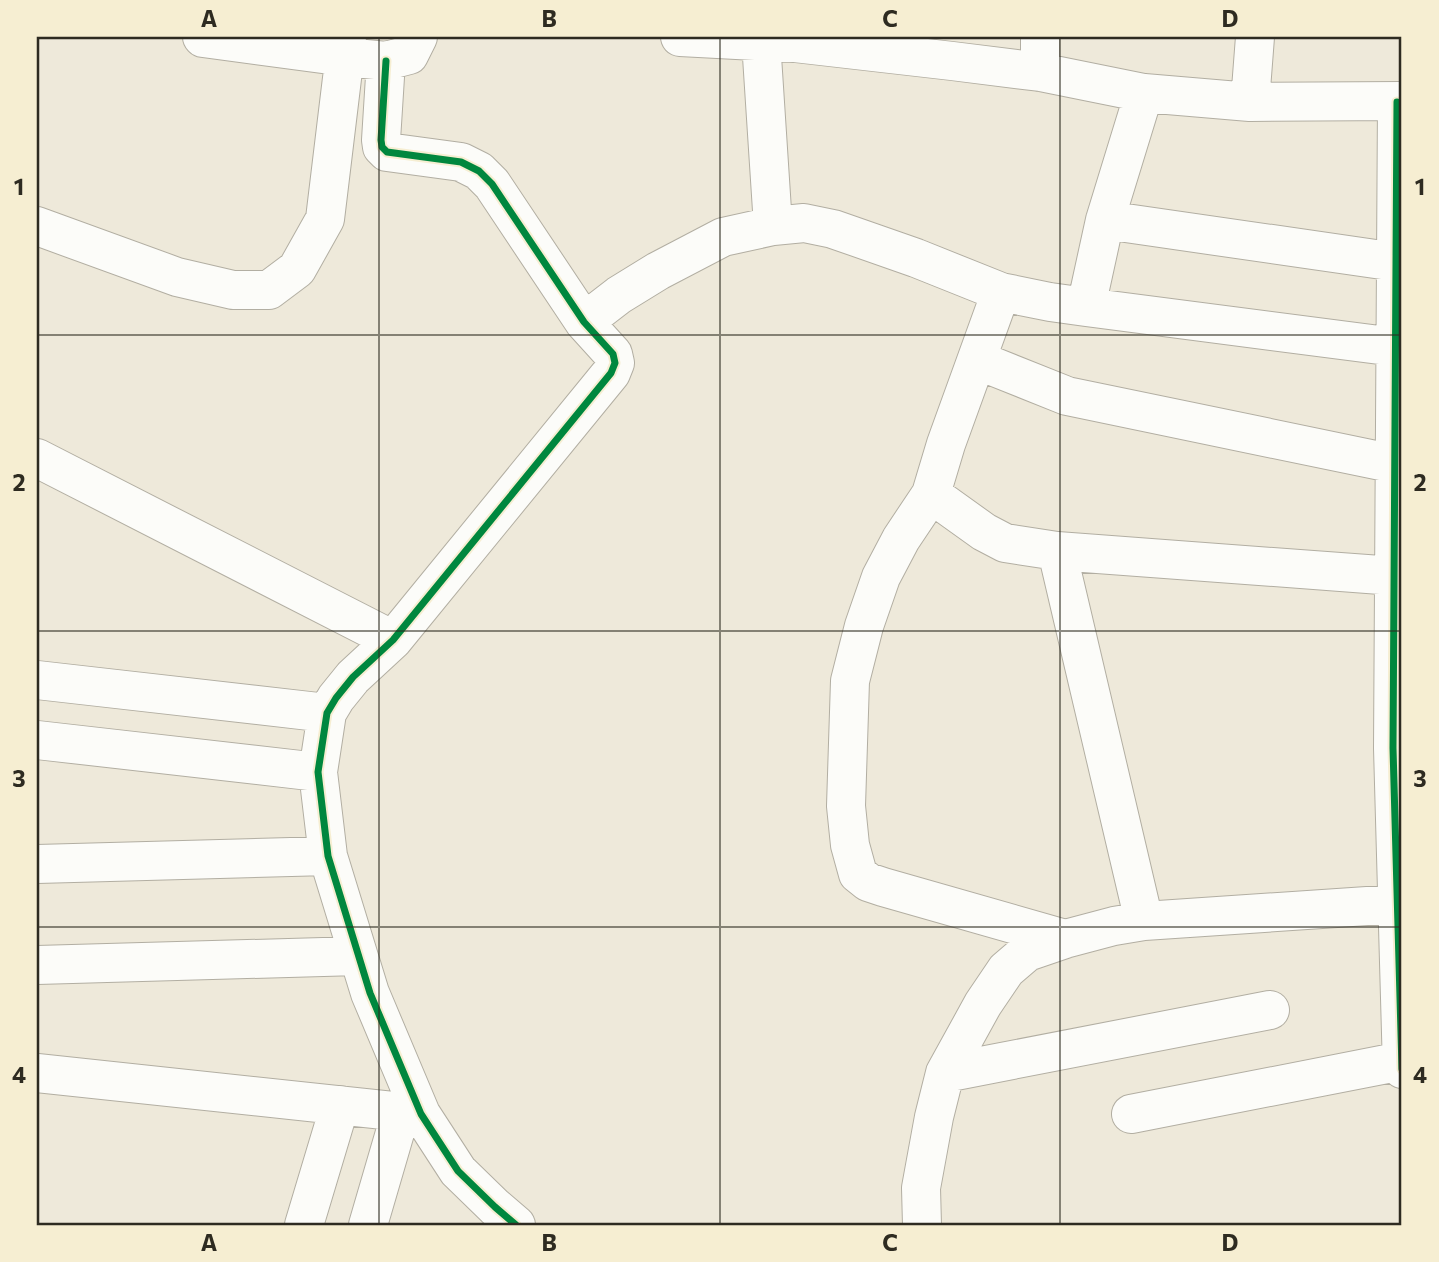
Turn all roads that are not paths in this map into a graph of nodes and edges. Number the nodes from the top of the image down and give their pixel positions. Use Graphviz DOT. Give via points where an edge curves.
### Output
graph roads {
  1 [pos="202,37"];
  2 [pos="418,37"];
  3 [pos="680,37"];
  4 [pos="1255,37"];
  5 [pos="773,40"];
  6 [pos="888,45"];
  7 [pos="346,47"];
  8 [pos="1040,55"];
  9 [pos="386,61"];
  10 [pos="1144,93"];
  11 [pos="1250,102"];
  12 [pos="1400,102"];
  13 [pos="1105,220"];
  14 [pos="37,226"];
  15 [pos="773,226"];
  16 [pos="1396,262"];
  17 [pos="1001,292"];
  18 [pos="1086,307"];
  19 [pos="584,323"];
  20 [pos="1395,347"];
  21 [pos="977,360"];
  22 [pos="1399,403"];
  23 [pos="37,458"];
  24 [pos="1395,464"];
  25 [pos="931,494"];
  26 [pos="1398,530"];
  27 [pos="1057,551"];
  28 [pos="1394,576"];
  29 [pos="393,640"];
  30 [pos="37,680"];
  31 [pos="327,713"];
  32 [pos="37,740"];
  33 [pos="1398,746"];
  34 [pos="318,772"];
  35 [pos="328,856"];
  36 [pos="37,864"];
  37 [pos="1399,893"];
  38 [pos="1144,920"];
  39 [pos="1065,939"];
  40 [pos="358,956"];
  41 [pos="37,965"];
  42 [pos="1401,995"];
  43 [pos="1270,1010"];
  44 [pos="1402,1061"];
  45 [pos="1402,1069"];
  46 [pos="37,1073"];
  47 [pos="945,1073"];
  48 [pos="340,1105"];
  49 [pos="411,1113"];
  50 [pos="1132,1114"];
  51 [pos="914,1222"];
  52 [pos="304,1225"];
  53 [pos="368,1225"];
  54 [pos="516,1225"];
  1 -- 7 [label="street"];
  2 -- 9 [label="street" via="409,55"];
  3 -- 5 [label="street"];
  4 -- 11 [label="street"];
  5 -- 6 [label="street"];
  5 -- 15 [label="street"];
  6 -- 8 [label="street"];
  7 -- 9 [label="street"];
  7 -- 14 [label="street" via="325,219 297,270 269,290 233,290 177,277"];
  8 -- 10 [label="street"];
  9 -- 19 [label="street" via="382,147 387,152 461,162 479,171"];
  10 -- 11 [label="street"];
  10 -- 13 [label="street"];
  11 -- 12 [label="street"];
  12 -- 16 [label="street"];
  13 -- 16 [label="street"];
  13 -- 18 [label="street"];
  15 -- 17 [label="street" via="804,223 833,229"];
  15 -- 19 [label="street" via="723,237 619,295"];
  16 -- 20 [label="street"];
  17 -- 18 [label="street"];
  17 -- 21 [label="street"];
  18 -- 20 [label="street"];
  19 -- 29 [label="street" via="613,355 611,373"];
  20 -- 22 [label="street"];
  21 -- 24 [label="street" via="1067,396"];
  21 -- 25 [label="street"];
  22 -- 24 [label="street"];
  23 -- 29 [label="street"];
  24 -- 26 [label="street"];
  25 -- 27 [label="street" via="1005,542"];
  25 -- 39 [label="street" via="881,577 850,681 846,806 858,874 883,887"];
  26 -- 28 [label="street"];
  27 -- 28 [label="street"];
  27 -- 38 [label="street"];
  28 -- 33 [label="street"];
  29 -- 31 [label="street" via="353,677"];
  30 -- 31 [label="street"];
  31 -- 34 [label="street"];
  32 -- 34 [label="street"];
  33 -- 37 [label="street"];
  34 -- 35 [label="street"];
  35 -- 36 [label="street"];
  35 -- 40 [label="street"];
  37 -- 38 [label="street"];
  37 -- 42 [label="street"];
  38 -- 39 [label="street"];
  39 -- 47 [label="street" via="1027,952 1006,970"];
  40 -- 41 [label="street"];
  40 -- 49 [label="street"];
  42 -- 44 [label="street"];
  43 -- 47 [label="street"];
  44 -- 45 [label="street"];
  44 -- 50 [label="street"];
  46 -- 48 [label="street"];
  47 -- 51 [label="street"];
  48 -- 49 [label="street"];
  48 -- 52 [label="street"];
  49 -- 53 [label="street"];
  49 -- 54 [label="street" via="458,1171"];
}
